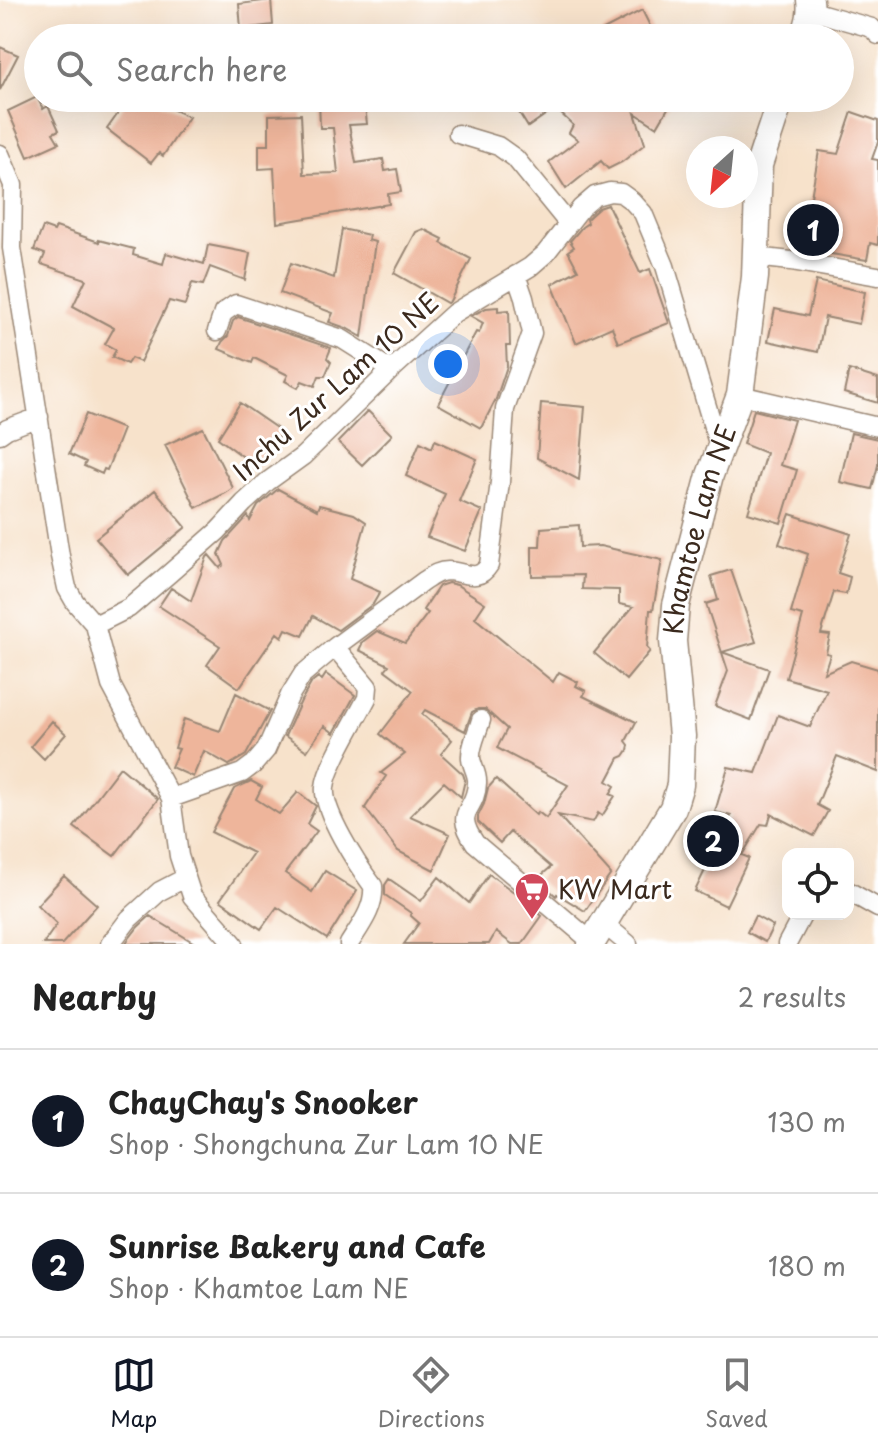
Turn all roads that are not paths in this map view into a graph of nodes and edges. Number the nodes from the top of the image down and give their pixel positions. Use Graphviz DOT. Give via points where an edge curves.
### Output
graph roads {
  1 [pos="811,6"];
  2 [pos="878,35"];
  3 [pos="776,112"];
  4 [pos="458,134"];
  5 [pos="0,154"];
  6 [pos="568,223"];
  7 [pos="756,259"];
  8 [pos="516,275"];
  9 [pos="878,276"];
  10 [pos="217,331"];
  11 [pos="391,370"];
  12 [pos="740,395"];
  13 [pos="39,417"];
  14 [pos="878,427"];
  15 [pos="0,434"];
  16 [pos="720,450"];
  17 [pos="95,625"];
  18 [pos="335,647"];
  19 [pos="481,720"];
  20 [pos="171,798"];
  21 [pos="185,878"];
  22 [pos="854,894"];
  23 [pos="878,908"];
  24 [pos="800,920"];
  25 [pos="596,936"];
  26 [pos="110,944"];
  27 [pos="234,944"];
  28 [pos="349,944"];
  29 [pos="628,944"];
  30 [pos="787,944"];
  1 -- 2 [label="street" via="872,28"];
  3 -- 7 [label="main road, Khamtoe Lam NE" via="759,165"];
  4 -- 6 [label="street" via="498,146 515,158"];
  5 -- 13 [label="street" via="13,185 12,248"];
  6 -- 8 [label="street, Inchu Zur Lam 10 NE" via="545,254"];
  6 -- 16 [label="street, Inchu Zur Lam 10 NE" via="595,196 610,192 621,193 643,213 665,266"];
  7 -- 9 [label="street"];
  7 -- 12 [label="main road, Khamtoe Lam NE"];
  8 -- 11 [label="street, Inchu Zur Lam 10 NE" via="454,313"];
  8 -- 18 [label="street" via="532,333 505,409 489,565 476,577 438,572"];
  10 -- 11 [label="street" via="223,313 236,304 342,339"];
  11 -- 17 [label="street, Inchu Zur Lam 10 NE" via="170,573 129,608"];
  12 -- 14 [label="street"];
  12 -- 16 [label="main road, Khamtoe Lam NE"];
  13 -- 15 [label="street"];
  13 -- 17 [label="street" via="67,588"];
  16 -- 25 [label="main road, Khamtoe Lam NE" via="673,621 682,736 680,785 673,808"];
  17 -- 20 [label="street" via="111,685"];
  18 -- 20 [label="street" via="303,674 254,764"];
  18 -- 28 [label="street" via="368,687 324,790 327,809 373,886 371,907"];
  19 -- 25 [label="street" via="470,756 478,779 463,817 467,830 475,843"];
  20 -- 21 [label="street"];
  21 -- 26 [label="street" via="160,891"];
  21 -- 27 [label="street" via="192,896"];
  22 -- 23 [label="street"];
  24 -- 30 [label="street"];
  25 -- 29 [label="street"];
}
